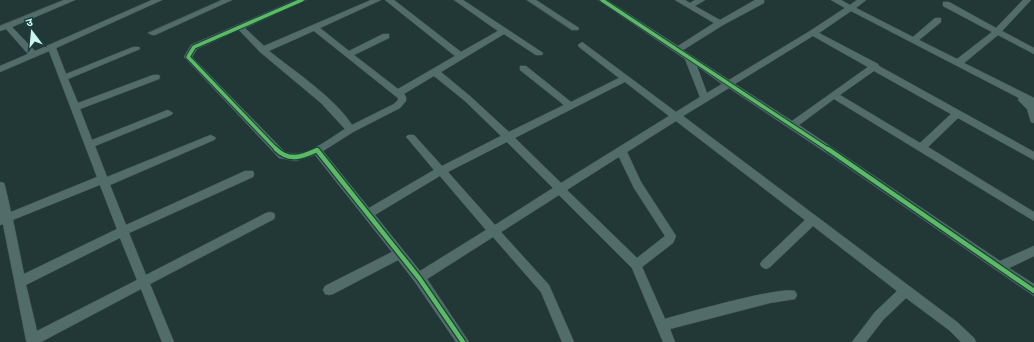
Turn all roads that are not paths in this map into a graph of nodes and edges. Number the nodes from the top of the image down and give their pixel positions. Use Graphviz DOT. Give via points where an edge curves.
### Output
graph roads {
  1 [pos="71,0"];
  2 [pos="156,0"];
  3 [pos="228,0"];
  4 [pos="302,0"];
  5 [pos="377,0"];
  6 [pos="389,0"];
  7 [pos="458,0"];
  8 [pos="531,0"];
  9 [pos="602,0"];
  10 [pos="680,0"];
  11 [pos="701,0"];
  12 [pos="761,0"];
  13 [pos="835,0"];
  14 [pos="862,0"];
  15 [pos="936,0"];
  16 [pos="1028,0"];
  17 [pos="948,2"];
  18 [pos="1034,2"];
  19 [pos="690,6"];
  20 [pos="851,8"];
  21 [pos="938,20"];
  22 [pos="720,23"];
  23 [pos="3,27"];
  24 [pos="240,27"];
  25 [pos="314,27"];
  26 [pos="575,28"];
  27 [pos="504,31"];
  28 [pos="997,32"];
  29 [pos="152,33"];
  30 [pos="813,33"];
  31 [pos="386,36"];
  32 [pos="914,40"];
  33 [pos="582,45"];
  34 [pos="51,46"];
  35 [pos="136,50"];
  36 [pos="263,50"];
  37 [pos="677,50"];
  38 [pos="1034,51"];
  39 [pos="539,52"];
  40 [pos="33,54"];
  41 [pos="350,54"];
  42 [pos="462,57"];
  43 [pos="689,58"];
  44 [pos="958,63"];
  45 [pos="875,66"];
  46 [pos="523,68"];
  47 [pos="0,69"];
  48 [pos="435,72"];
  49 [pos="156,77"];
  50 [pos="63,78"];
  51 [pos="624,79"];
  52 [pos="728,85"];
  53 [pos="1013,92"];
  54 [pos="397,94"];
  55 [pos="834,95"];
  56 [pos="705,98"];
  57 [pos="1034,102"];
  58 [pos="571,106"];
  59 [pos="75,108"];
  60 [pos="168,113"];
  61 [pos="957,113"];
  62 [pos="677,117"];
  63 [pos="1034,120"];
  64 [pos="792,126"];
  65 [pos="350,130"];
  66 [pos="410,137"];
  67 [pos="508,137"];
  68 [pos="211,138"];
  69 [pos="89,145"];
  70 [pos="920,148"];
  71 [pos="317,150"];
  72 [pos="622,151"];
  73 [pos="1034,156"];
  74 [pos="441,171"];
  75 [pos="249,174"];
  76 [pos="104,181"];
  77 [pos="0,186"];
  78 [pos="560,190"];
  79 [pos="368,214"];
  80 [pos="270,216"];
  81 [pos="1034,217"];
  82 [pos="3,219"];
  83 [pos="813,220"];
  84 [pos="495,230"];
  85 [pos="123,231"];
  86 [pos="1034,251"];
  87 [pos="400,253"];
  88 [pos="766,264"];
  89 [pos="636,265"];
  90 [pos="999,267"];
  91 [pos="420,278"];
  92 [pos="20,282"];
  93 [pos="143,282"];
  94 [pos="329,290"];
  95 [pos="905,291"];
  96 [pos="1034,291"];
  97 [pos="791,296"];
  98 [pos="663,325"];
  99 [pos="33,341"];
  100 [pos="168,342"];
  101 [pos="463,342"];
  102 [pos="568,342"];
  103 [pos="670,342"];
  104 [pos="858,342"];
  105 [pos="970,342"];
  1 -- 23 [label="street"];
  2 -- 34 [label="street"];
  3 -- 29 [label="street"];
  4 -- 24 [label="street"];
  5 -- 25 [label="street"];
  6 -- 42 [label="street"];
  7 -- 27 [label="street"];
  8 -- 26 [label="street"];
  9 -- 37 [label="street"];
  10 -- 19 [label="street"];
  11 -- 19 [label="street"];
  12 -- 22 [label="street"];
  13 -- 20 [label="street"];
  14 -- 20 [label="street"];
  15 -- 17 [label="street"];
  16 -- 18 [label="street"];
  16 -- 28 [label="street"];
  17 -- 28 [label="street"];
  19 -- 22 [label="street"];
  20 -- 30 [label="street"];
  20 -- 32 [label="street"];
  21 -- 32 [label="street"];
  22 -- 37 [label="street"];
  23 -- 40 [label="street"];
  24 -- 36 [label="street"];
  24 -- 71 [label="street" via="194,47 188,57 282,155 291,159 303,157"];
  25 -- 36 [label="street"];
  25 -- 41 [label="street"];
  27 -- 39 [label="street"];
  27 -- 42 [label="street"];
  28 -- 38 [label="street"];
  28 -- 44 [label="street"];
  30 -- 45 [label="street"];
  30 -- 52 [label="street"];
  31 -- 41 [label="street"];
  32 -- 44 [label="street"];
  33 -- 51 [label="street"];
  34 -- 40 [label="street"];
  34 -- 50 [label="street"];
  35 -- 50 [label="street"];
  36 -- 65 [label="street" via="331,107"];
  37 -- 43 [label="street"];
  40 -- 47 [label="street"];
  41 -- 54 [label="street"];
  42 -- 48 [label="street"];
  43 -- 52 [label="street"];
  43 -- 56 [label="street"];
  44 -- 53 [label="street"];
  45 -- 55 [label="street"];
  45 -- 61 [label="street"];
  46 -- 58 [label="street"];
  48 -- 54 [label="street"];
  48 -- 67 [label="street"];
  49 -- 59 [label="street"];
  50 -- 59 [label="street"];
  51 -- 58 [label="street"];
  51 -- 62 [label="street"];
  52 -- 56 [label="street"];
  52 -- 64 [label="street"];
  53 -- 57 [label="street"];
  53 -- 63 [label="street" via="1031,108"];
  54 -- 65 [label="street" via="402,97 402,101 397,106"];
  55 -- 64 [label="street"];
  55 -- 70 [label="street"];
  56 -- 62 [label="street"];
  58 -- 67 [label="street"];
  59 -- 69 [label="street"];
  60 -- 69 [label="street"];
  61 -- 70 [label="street"];
  61 -- 73 [label="street"];
  62 -- 72 [label="street"];
  62 -- 83 [label="street"];
  64 -- 90 [label="street"];
  65 -- 71 [label="street"];
  66 -- 74 [label="street"];
  67 -- 74 [label="street"];
  67 -- 78 [label="street"];
  68 -- 76 [label="street"];
  69 -- 76 [label="street"];
  70 -- 81 [label="street"];
  71 -- 79 [label="street"];
  72 -- 78 [label="street"];
  72 -- 89 [label="street" via="630,172 671,236"];
  74 -- 79 [label="street"];
  74 -- 84 [label="street"];
  75 -- 85 [label="street"];
  76 -- 82 [label="street"];
  76 -- 85 [label="street"];
  77 -- 82 [label="street"];
  78 -- 84 [label="street"];
  78 -- 89 [label="street"];
  79 -- 87 [label="street"];
  80 -- 93 [label="street"];
  82 -- 92 [label="street"];
  83 -- 88 [label="street"];
  83 -- 95 [label="street"];
  84 -- 91 [label="street"];
  84 -- 102 [label="street" via="546,289"];
  85 -- 92 [label="street"];
  85 -- 93 [label="street"];
  86 -- 90 [label="street"];
  87 -- 91 [label="street"];
  87 -- 94 [label="street"];
  89 -- 98 [label="street"];
  90 -- 96 [label="street"];
  91 -- 101 [label="street"];
  92 -- 99 [label="street"];
  93 -- 99 [label="street"];
  93 -- 100 [label="street"];
  95 -- 104 [label="street" via="879,316"];
  95 -- 105 [label="street"];
  97 -- 98 [label="street" via="770,298"];
  98 -- 103 [label="street"];
}
